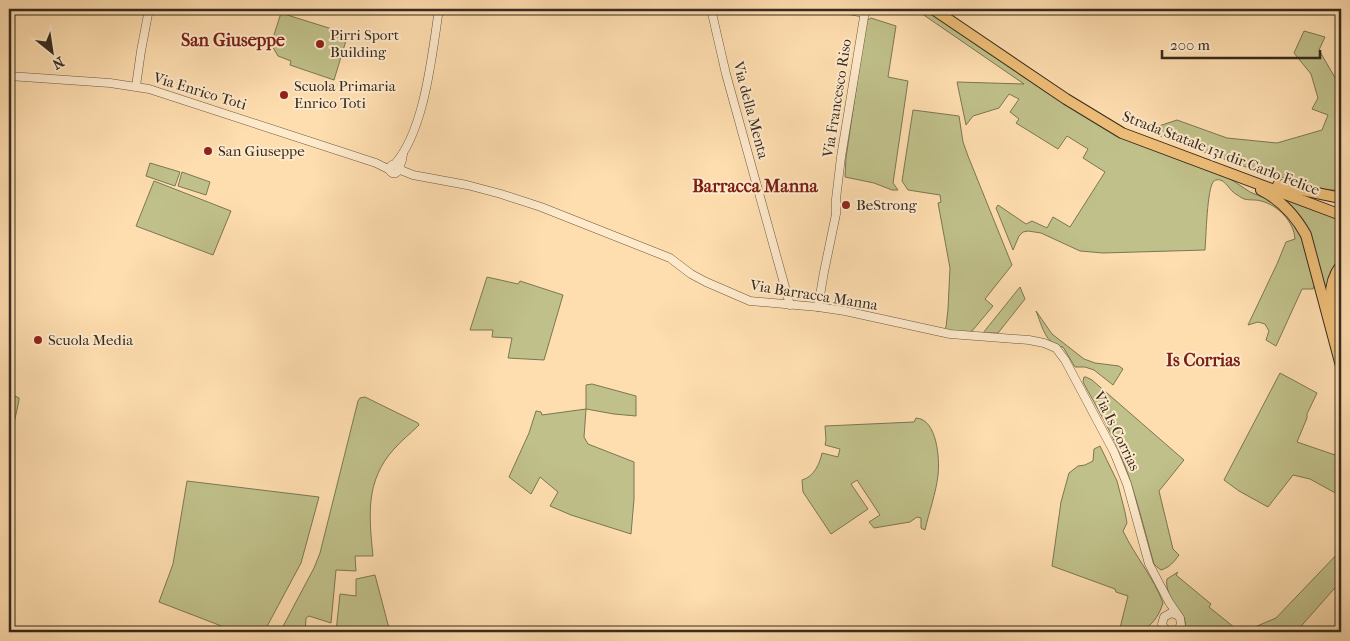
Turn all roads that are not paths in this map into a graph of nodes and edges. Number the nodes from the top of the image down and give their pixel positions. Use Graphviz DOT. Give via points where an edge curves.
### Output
graph roads {
  1 [pos="149,9"];
  2 [pos="439,9"];
  3 [pos="712,9"];
  4 [pos="843,9"];
  5 [pos="933,9"];
  6 [pos="866,10"];
  7 [pos="943,12"];
  8 [pos="9,76"];
  9 [pos="136,86"];
  10 [pos="394,167"];
  11 [pos="1237,175"];
  12 [pos="1278,185"];
  13 [pos="1341,196"];
  14 [pos="1341,209"];
  15 [pos="1341,215"];
  16 [pos="1341,266"];
  17 [pos="790,304"];
  18 [pos="818,307"];
  19 [pos="1341,330"];
  20 [pos="1040,342"];
  21 [pos="1341,366"];
  22 [pos="1169,602"];
  23 [pos="1166,615"];
  24 [pos="1177,615"];
  25 [pos="1179,630"];
  26 [pos="1170,632"];
  1 -- 9 [label="street"];
  2 -- 10 [label="street" via="429,78 417,120"];
  3 -- 17 [label="street, Via della Menta" via="726,74"];
  4 -- 6 [label="street"];
  5 -- 7 [label="highway"];
  6 -- 18 [label="street, Via Francesco Riso" via="844,139 836,214"];
  7 -- 11 [label="highway, Strada Statale 131 dir Carlo Felice" via="1066,100 1122,133"];
  7 -- 12 [label="highway, Strada Statale 131 dir Carlo Felice" via="1114,122"];
  8 -- 9 [label="street, Via Enrico Toti"];
  9 -- 10 [label="street, Via Enrico Toti"];
  10 -- 17 [label="street, Via Barracca Manna" via="413,175 468,185 522,201 670,258 715,287 750,301"];
  11 -- 15 [label="highway, Strada Statale 131 dir Carlo Felice"];
  11 -- 21 [label="highway" via="1270,195 1300,223"];
  12 -- 13 [label="highway"];
  12 -- 14 [label="highway, Strada Statale 131 dir Carlo Felice"];
  16 -- 19 [label="highway" via="1331,285 1330,303"];
  17 -- 18 [label="street, Via Barracca Manna"];
  18 -- 20 [label="street, Via Barracca Manna" via="950,334"];
  20 -- 22 [label="street, Via Is Corrias" via="1062,354 1114,452 1127,484 1149,564"];
  22 -- 23 [label="street"];
  22 -- 24 [label="street, Via Is Corrias"];
  23 -- 24 [label="street"];
  23 -- 26 [label="street" via="1162,624"];
  24 -- 25 [label="street" via="1181,620"];
  25 -- 26 [label="street"];
}
